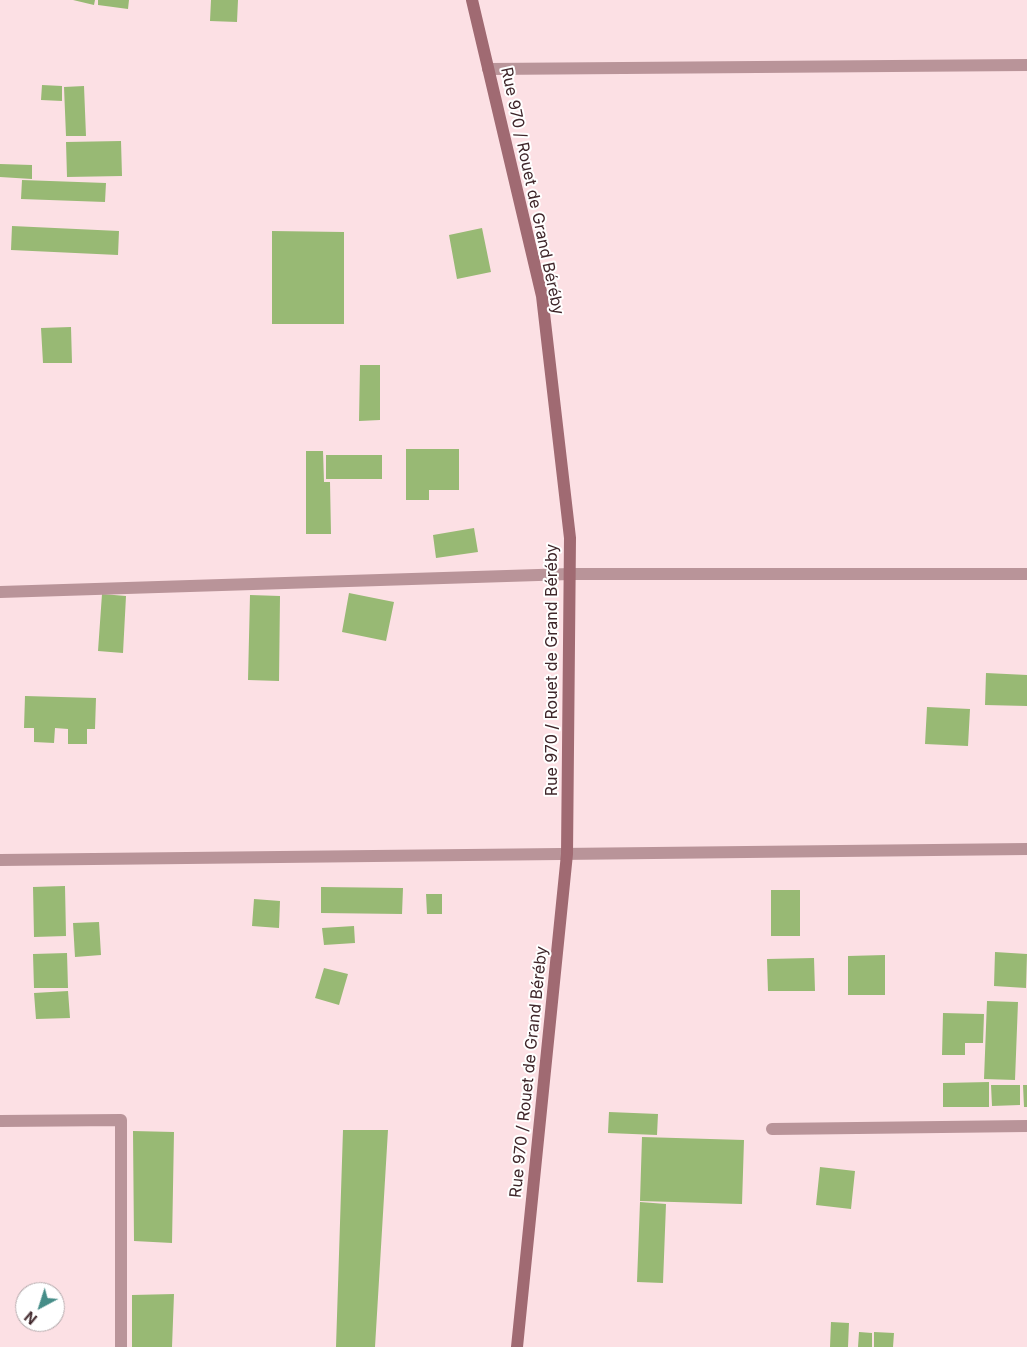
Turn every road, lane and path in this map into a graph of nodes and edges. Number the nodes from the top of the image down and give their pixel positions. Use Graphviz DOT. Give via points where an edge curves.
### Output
graph roads {
  1 [pos="472,0"];
  2 [pos="1027,65"];
  3 [pos="488,69"];
  4 [pos="570,574"];
  5 [pos="1027,574"];
  6 [pos="0,592"];
  7 [pos="1027,850"];
  8 [pos="567,854"];
  9 [pos="0,860"];
  10 [pos="0,1121"];
  11 [pos="1027,1126"];
  12 [pos="772,1129"];
  13 [pos="121,1347"];
  14 [pos="517,1347"];
  1 -- 3 [label="main road, Rue 970 / Rouet de Grand Béréby"];
  2 -- 3 [label="street"];
  3 -- 4 [label="main road, Rue 970 / Rouet de Grand Béréby" via="542,296 570,538"];
  4 -- 5 [label="street"];
  4 -- 6 [label="street"];
  4 -- 8 [label="main road, Rue 970 / Rouet de Grand Béréby"];
  7 -- 8 [label="street"];
  8 -- 9 [label="street"];
  8 -- 14 [label="main road, Rue 970 / Rouet de Grand Béréby"];
  10 -- 13 [label="street" via="120,1120"];
  11 -- 12 [label="street"];
}
